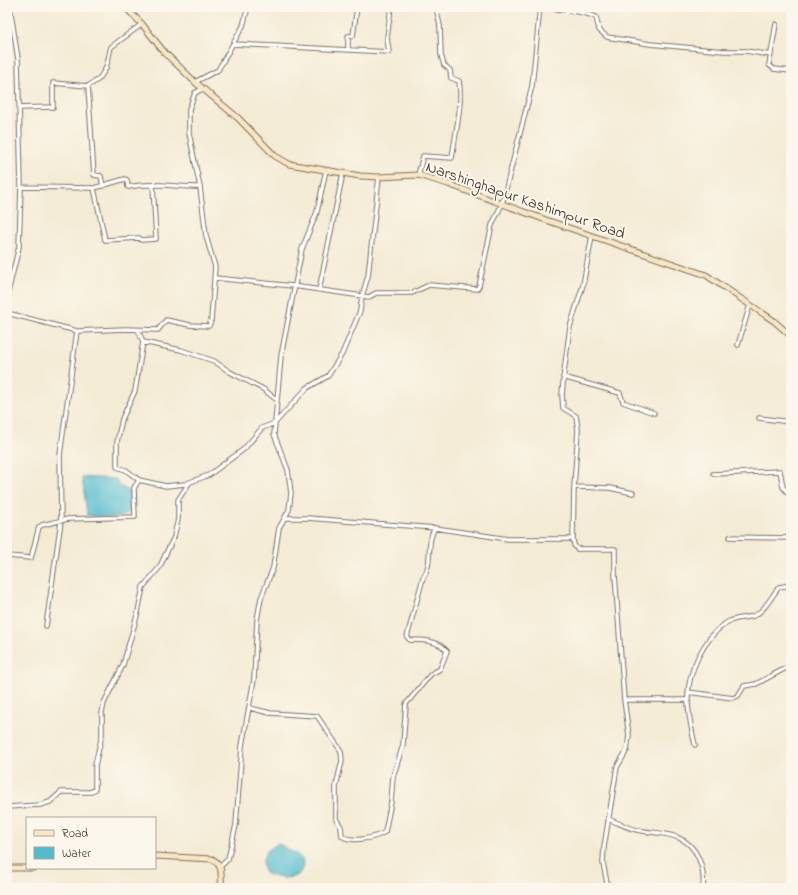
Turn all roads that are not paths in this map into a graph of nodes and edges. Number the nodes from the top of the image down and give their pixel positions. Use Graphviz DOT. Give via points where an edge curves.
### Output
graph roads {
  1 [pos="10,7"];
  2 [pos="125,7"];
  3 [pos="248,7"];
  4 [pos="357,7"];
  5 [pos="391,7"];
  6 [pos="436,7"];
  7 [pos="531,7"];
  8 [pos="540,7"];
  9 [pos="142,24"];
  10 [pos="776,24"];
  11 [pos="233,44"];
  12 [pos="348,50"];
  13 [pos="771,55"];
  14 [pos="791,71"];
  15 [pos="195,82"];
  16 [pos="88,86"];
  17 [pos="202,89"];
  18 [pos="19,108"];
  19 [pos="326,170"];
  20 [pos="343,173"];
  21 [pos="418,175"];
  22 [pos="379,178"];
  23 [pos="153,185"];
  24 [pos="103,186"];
  25 [pos="21,187"];
  26 [pos="200,187"];
  27 [pos="94,188"];
  28 [pos="502,204"];
  29 [pos="592,236"];
  30 [pos="214,278"];
  31 [pos="294,286"];
  32 [pos="319,290"];
  33 [pos="7,296"];
  34 [pos="362,296"];
  35 [pos="750,305"];
  36 [pos="7,313"];
  37 [pos="138,330"];
  38 [pos="77,331"];
  39 [pos="791,336"];
  40 [pos="143,342"];
  41 [pos="738,345"];
  42 [pos="563,377"];
  43 [pos="276,400"];
  44 [pos="654,413"];
  45 [pos="759,418"];
  46 [pos="791,422"];
  47 [pos="275,423"];
  48 [pos="713,474"];
  49 [pos="140,480"];
  50 [pos="189,482"];
  51 [pos="574,487"];
  52 [pos="633,493"];
  53 [pos="791,497"];
  54 [pos="285,518"];
  55 [pos="61,521"];
  56 [pos="435,528"];
  57 [pos="730,537"];
  58 [pos="791,538"];
  59 [pos="573,539"];
  60 [pos="7,556"];
  61 [pos="791,585"];
  62 [pos="46,626"];
  63 [pos="791,669"];
  64 [pos="688,692"];
  65 [pos="624,700"];
  66 [pos="688,700"];
  67 [pos="250,708"];
  68 [pos="696,745"];
  69 [pos="7,807"];
  70 [pos="608,819"];
  71 [pos="156,856"];
  72 [pos="7,868"];
  73 [pos="26,868"];
  74 [pos="221,868"];
  75 [pos="221,888"];
  76 [pos="608,888"];
  77 [pos="703,888"];
  1 -- 18 [label="street" via="18,59"];
  2 -- 9 [label="street, Narshinghapur Kashimpur Road"];
  3 -- 11 [label="street" via="243,26"];
  4 -- 12 [label="street" via="354,36 348,36"];
  5 -- 12 [label="street" via="387,38 389,52"];
  6 -- 21 [label="street" via="444,65 450,70 451,78 459,81 458,120 452,158 423,156"];
  7 -- 8 [label="street"];
  8 -- 13 [label="street" via="574,11 596,17 599,30 607,37 650,44"];
  8 -- 28 [label="street" via="532,86"];
  9 -- 15 [label="street, Narshinghapur Kashimpur Road" via="164,52"];
  9 -- 16 [label="street" via="111,47 106,68 98,79"];
  10 -- 13 [label="street"];
  11 -- 12 [label="street"];
  11 -- 15 [label="street" via="218,70"];
  13 -- 14 [label="street" via="769,65 774,69"];
  15 -- 17 [label="street, Narshinghapur Kashimpur Road"];
  16 -- 18 [label="street" via="53,83 52,107"];
  16 -- 24 [label="street" via="94,175 101,176"];
  17 -- 19 [label="street, Narshinghapur Kashimpur Road" via="238,118 275,156 289,164"];
  17 -- 26 [label="street" via="195,93 189,109 188,133"];
  18 -- 25 [label="street"];
  19 -- 20 [label="street, Narshinghapur Kashimpur Road"];
  19 -- 31 [label="street" via="317,212 302,249"];
  20 -- 22 [label="street, Narshinghapur Kashimpur Road"];
  20 -- 32 [label="street"];
  21 -- 22 [label="street, Narshinghapur Kashimpur Road"];
  21 -- 28 [label="street, Narshinghapur Kashimpur Road"];
  22 -- 34 [label="street" via="368,276"];
  23 -- 24 [label="street" via="128,187 125,179"];
  23 -- 26 [label="street"];
  23 -- 27 [label="street" via="156,239 141,240 105,240"];
  24 -- 27 [label="street"];
  25 -- 27 [label="street"];
  25 -- 33 [label="street" via="19,248"];
  26 -- 30 [label="street" via="206,236 215,267"];
  28 -- 29 [label="street, Narshinghapur Kashimpur Road"];
  28 -- 34 [label="street" via="492,225 477,289 429,285 412,293 376,293 369,297"];
  29 -- 35 [label="street, Narshinghapur Kashimpur Road" via="706,275"];
  29 -- 42 [label="street" via="584,285 570,327"];
  30 -- 31 [label="street"];
  30 -- 37 [label="street" via="209,326 166,320 158,330"];
  31 -- 32 [label="street"];
  31 -- 43 [label="street"];
  32 -- 34 [label="street"];
  34 -- 47 [label="street" via="360,311 342,354 328,376 307,388"];
  35 -- 39 [label="street, Narshinghapur Kashimpur Road"];
  35 -- 41 [label="street"];
  36 -- 38 [label="street"];
  37 -- 38 [label="street"];
  37 -- 40 [label="street"];
  38 -- 55 [label="street" via="60,455"];
  40 -- 43 [label="street" via="181,350 214,361 264,389"];
  40 -- 49 [label="street" via="135,391 122,419 117,442 117,467"];
  42 -- 44 [label="street" via="620,393 627,405"];
  42 -- 51 [label="street" via="563,408 576,416 578,430"];
  43 -- 47 [label="street"];
  45 -- 46 [label="street"];
  47 -- 50 [label="street" via="262,428 244,449 209,475"];
  47 -- 54 [label="street" via="274,434 288,470 291,493 289,510"];
  48 -- 53 [label="street" via="780,471 783,487"];
  49 -- 50 [label="street" via="166,486"];
  49 -- 55 [label="street" via="134,488 135,517"];
  50 -- 69 [label="street" via="178,500 178,519 172,542 159,568 143,587 123,664 104,703 102,734 95,765 95,789 91,792 61,792 50,802 40,805"];
  51 -- 52 [label="street" via="610,488"];
  51 -- 59 [label="street"];
  54 -- 56 [label="street"];
  54 -- 67 [label="street" via="279,528 273,568 261,598"];
  55 -- 60 [label="street" via="39,527 31,558"];
  55 -- 62 [label="street"];
  56 -- 59 [label="street" via="508,539"];
  56 -- 67 [label="street" via="430,539 428,570 423,578 407,637 410,640 431,642 447,651 440,669 431,674 406,704 403,745 393,777 385,832 360,839 342,836 341,827 336,819 336,786 342,761 341,751 317,716 270,713"];
  57 -- 58 [label="street"];
  59 -- 65 [label="street" via="577,549 608,548 616,551 615,574"];
  61 -- 64 [label="street" via="780,587 765,607 755,615 727,622 720,628 699,656 690,676"];
  63 -- 64 [label="street" via="786,668 756,684 744,686 738,696 733,698"];
  64 -- 66 [label="street"];
  65 -- 66 [label="street"];
  65 -- 70 [label="street" via="629,740 627,750 617,767"];
  66 -- 68 [label="street"];
  67 -- 74 [label="street" via="242,746 236,825 228,859"];
  70 -- 76 [label="street" via="603,860"];
  70 -- 77 [label="street" via="635,830 680,838 691,845 701,867"];
  71 -- 74 [label="street" via="212,859"];
  72 -- 73 [label="street"];
  74 -- 75 [label="street"];
}
